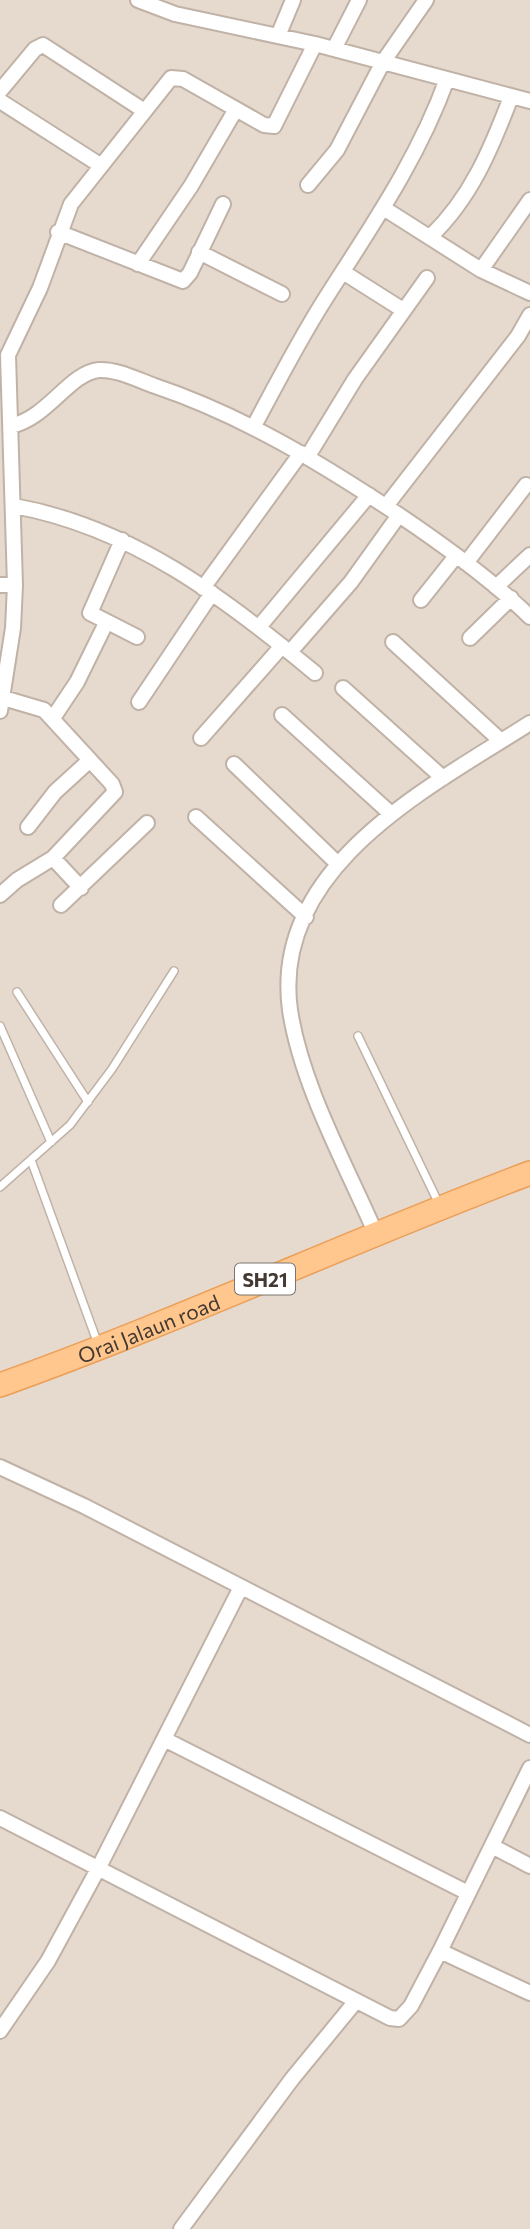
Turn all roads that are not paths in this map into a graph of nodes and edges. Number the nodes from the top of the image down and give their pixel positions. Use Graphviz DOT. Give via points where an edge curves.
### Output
graph roads {
  1 [pos="138,0"];
  2 [pos="293,0"];
  3 [pos="359,0"];
  4 [pos="426,0"];
  5 [pos="278,36"];
  6 [pos="315,44"];
  7 [pos="334,49"];
  8 [pos="383,62"];
  9 [pos="447,79"];
  10 [pos="0,91"];
  11 [pos="511,97"];
  12 [pos="0,101"];
  13 [pos="530,101"];
  14 [pos="236,109"];
  15 [pos="143,110"];
  16 [pos="100,165"];
  17 [pos="308,185"];
  18 [pos="530,200"];
  19 [pos="223,204"];
  20 [pos="385,209"];
  21 [pos="523,223"];
  22 [pos="58,232"];
  23 [pos="430,237"];
  24 [pos="199,252"];
  25 [pos="138,264"];
  26 [pos="481,270"];
  27 [pos="343,272"];
  28 [pos="427,278"];
  29 [pos="530,293"];
  30 [pos="282,294"];
  31 [pos="403,310"];
  32 [pos="530,315"];
  33 [pos="524,340"];
  34 [pos="5,403"];
  35 [pos="11,426"];
  36 [pos="254,426"];
  37 [pos="304,455"];
  38 [pos="7,461"];
  39 [pos="526,485"];
  40 [pos="369,495"];
  41 [pos="14,506"];
  42 [pos="386,506"];
  43 [pos="399,515"];
  44 [pos="122,540"];
  45 [pos="530,555"];
  46 [pos="461,559"];
  47 [pos="7,585"];
  48 [pos="496,587"];
  49 [pos="207,591"];
  50 [pos="511,598"];
  51 [pos="421,600"];
  52 [pos="530,617"];
  53 [pos="106,622"];
  54 [pos="259,626"];
  55 [pos="137,637"];
  56 [pos="470,638"];
  57 [pos="393,642"];
  58 [pos="286,649"];
  59 [pos="314,673"];
  60 [pos="343,688"];
  61 [pos="1,702"];
  62 [pos="139,702"];
  63 [pos="282,715"];
  64 [pos="53,718"];
  65 [pos="530,723"];
  66 [pos="201,738"];
  67 [pos="501,741"];
  68 [pos="89,760"];
  69 [pos="234,764"];
  70 [pos="443,778"];
  71 [pos="390,813"];
  72 [pos="196,817"];
  73 [pos="147,823"];
  74 [pos="28,827"];
  75 [pos="53,858"];
  76 [pos="338,864"];
  77 [pos="81,888"];
  78 [pos="0,895"];
  79 [pos="61,905"];
  80 [pos="306,917"];
  81 [pos="174,971"];
  82 [pos="17,992"];
  83 [pos="0,1027"];
  84 [pos="358,1036"];
  85 [pos="88,1102"];
  86 [pos="51,1142"];
  87 [pos="31,1160"];
  88 [pos="530,1173"];
  89 [pos="0,1187"];
  90 [pos="441,1206"];
  91 [pos="376,1232"];
  92 [pos="100,1349"];
  93 [pos="0,1385"];
  94 [pos="0,1467"];
  95 [pos="240,1589"];
  96 [pos="530,1735"];
  97 [pos="166,1740"];
  98 [pos="530,1768"];
  99 [pos="0,1818"];
  100 [pos="492,1846"];
  101 [pos="530,1867"];
  102 [pos="98,1869"];
  103 [pos="468,1894"];
  104 [pos="440,1951"];
  105 [pos="530,1993"];
  106 [pos="355,2001"];
  107 [pos="0,2031"];
  108 [pos="181,2229"];
  1 -- 5 [label="street" via="176,14"];
  2 -- 5 [label="street"];
  3 -- 7 [label="street"];
  4 -- 8 [label="street"];
  5 -- 6 [label="street"];
  6 -- 7 [label="street"];
  6 -- 14 [label="street" via="274,126"];
  7 -- 8 [label="street"];
  8 -- 9 [label="street"];
  8 -- 17 [label="street" via="337,150"];
  9 -- 11 [label="street"];
  9 -- 20 [label="street" via="422,140"];
  10 -- 15 [label="street" via="35,49 43,46"];
  11 -- 13 [label="street"];
  11 -- 23 [label="street" via="464,200"];
  12 -- 16 [label="street"];
  14 -- 15 [label="street" via="177,76 166,82"];
  14 -- 25 [label="street"];
  15 -- 16 [label="street"];
  16 -- 22 [label="street" via="71,204"];
  18 -- 21 [label="street"];
  19 -- 24 [label="street"];
  20 -- 23 [label="street"];
  20 -- 27 [label="street"];
  21 -- 26 [label="street"];
  22 -- 25 [label="street"];
  22 -- 34 [label="street" via="40,288 8,355"];
  23 -- 26 [label="street"];
  24 -- 25 [label="street" via="183,281"];
  24 -- 30 [label="street"];
  26 -- 29 [label="street"];
  27 -- 31 [label="street"];
  27 -- 36 [label="street"];
  28 -- 31 [label="street"];
  31 -- 37 [label="street"];
  32 -- 33 [label="street"];
  33 -- 42 [label="street"];
  34 -- 35 [label="street"];
  35 -- 36 [label="street" via="43,412 81,377 103,370 174,392"];
  35 -- 38 [label="street"];
  36 -- 37 [label="street"];
  37 -- 40 [label="street"];
  37 -- 49 [label="street"];
  38 -- 41 [label="street"];
  39 -- 46 [label="street"];
  40 -- 42 [label="street"];
  40 -- 54 [label="street"];
  41 -- 44 [label="street" via="68,518"];
  41 -- 47 [label="street"];
  42 -- 43 [label="street"];
  43 -- 46 [label="street"];
  43 -- 58 [label="street" via="351,582"];
  44 -- 49 [label="street"];
  44 -- 53 [label="street" via="90,609 91,615"];
  45 -- 48 [label="street"];
  46 -- 48 [label="street"];
  46 -- 51 [label="street"];
  47 -- 61 [label="street" via="13,628"];
  48 -- 50 [label="street"];
  49 -- 54 [label="street"];
  49 -- 62 [label="street"];
  50 -- 52 [label="street"];
  50 -- 56 [label="street"];
  53 -- 55 [label="street"];
  53 -- 64 [label="street" via="77,682"];
  54 -- 58 [label="street"];
  57 -- 67 [label="street"];
  58 -- 59 [label="street"];
  58 -- 66 [label="street"];
  60 -- 70 [label="street"];
  61 -- 64 [label="street" via="32,704"];
  63 -- 71 [label="street"];
  64 -- 68 [label="street"];
  65 -- 67 [label="street"];
  67 -- 70 [label="street"];
  68 -- 74 [label="street" via="55,792"];
  68 -- 75 [label="street" via="115,792"];
  69 -- 76 [label="street"];
  70 -- 71 [label="street"];
  71 -- 76 [label="street"];
  72 -- 80 [label="street"];
  73 -- 77 [label="street"];
  75 -- 77 [label="street"];
  75 -- 78 [label="street"];
  76 -- 80 [label="street"];
  77 -- 79 [label="street"];
  80 -- 91 [label="street" via="291,960 290,1011 321,1111"];
  81 -- 85 [label="lane"];
  82 -- 85 [label="lane"];
  83 -- 86 [label="lane"];
  84 -- 90 [label="lane"];
  85 -- 86 [label="lane"];
  86 -- 87 [label="lane"];
  87 -- 89 [label="lane"];
  87 -- 92 [label="lane"];
  88 -- 90 [label="main road, Orai Jalaun road / SH21"];
  90 -- 91 [label="main road, Orai Jalaun road / SH21"];
  91 -- 92 [label="main road, Orai Jalaun road / SH21"];
  92 -- 93 [label="main road, Orai Jalaun road / SH21"];
  94 -- 95 [label="street"];
  95 -- 96 [label="street"];
  95 -- 97 [label="street"];
  97 -- 102 [label="street"];
  97 -- 103 [label="street"];
  98 -- 100 [label="street"];
  99 -- 102 [label="street"];
  100 -- 101 [label="street"];
  100 -- 103 [label="street"];
  102 -- 106 [label="street"];
  102 -- 107 [label="street" via="48,1961"];
  103 -- 104 [label="street"];
  104 -- 105 [label="street"];
  104 -- 106 [label="street" via="411,2006 399,2019"];
  106 -- 108 [label="street"];
}
